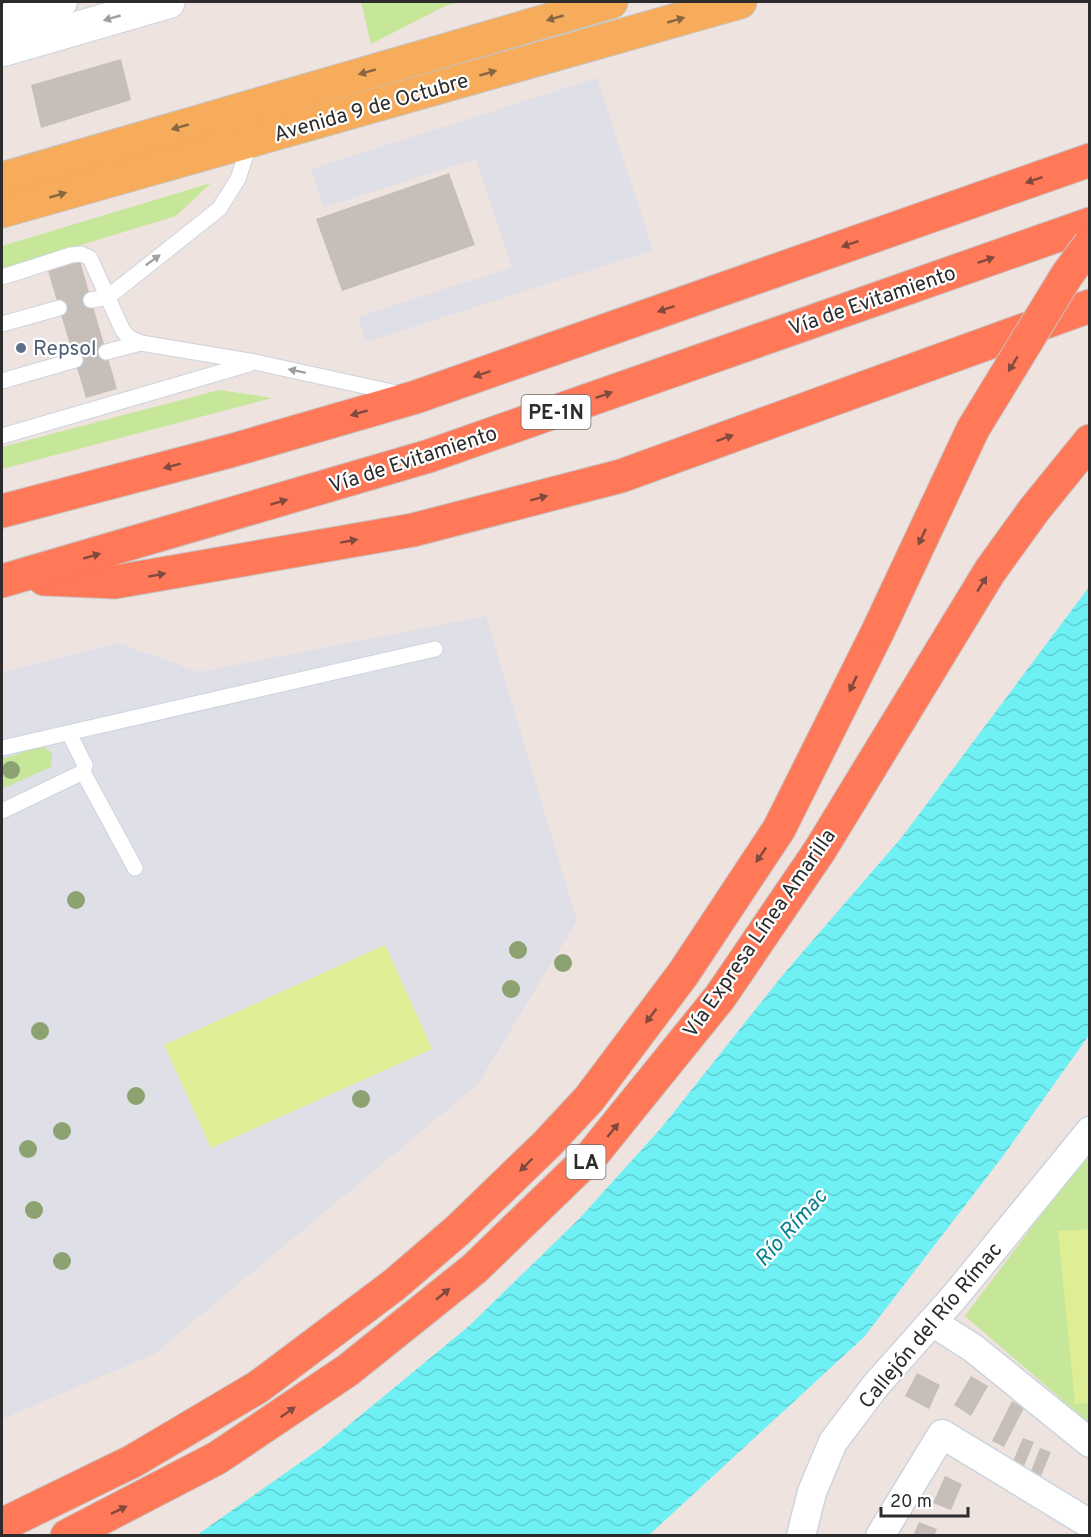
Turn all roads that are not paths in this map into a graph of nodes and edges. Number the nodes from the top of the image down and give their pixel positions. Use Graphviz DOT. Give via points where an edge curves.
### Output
graph roads {
  1 [pos="63,2"];
  2 [pos="165,2"];
  3 [pos="611,2"];
  4 [pos="740,2"];
  5 [pos="2,19"];
  6 [pos="2,50"];
  7 [pos="250,142"];
  8 [pos="1089,160"];
  9 [pos="2,178"];
  10 [pos="2,211"];
  11 [pos="1089,224"];
  12 [pos="1089,244"];
  13 [pos="2,277"];
  14 [pos="108,297"];
  15 [pos="92,300"];
  16 [pos="1089,306"];
  17 [pos="59,308"];
  18 [pos="2,324"];
  19 [pos="141,343"];
  20 [pos="106,352"];
  21 [pos="75,360"];
  22 [pos="255,362"];
  23 [pos="2,381"];
  24 [pos="416,397"];
  25 [pos="2,436"];
  26 [pos="1089,441"];
  27 [pos="2,511"];
  28 [pos="8,579"];
  29 [pos="435,649"];
  30 [pos="69,732"];
  31 [pos="2,748"];
  32 [pos="83,772"];
  33 [pos="2,811"];
  34 [pos="135,868"];
  35 [pos="1089,1131"];
  36 [pos="932,1322"];
  37 [pos="1089,1443"];
  38 [pos="1089,1524"];
  39 [pos="2,1525"];
  40 [pos="67,1536"];
  41 [pos="801,1536"];
  42 [pos="880,1536"];
  1 -- 5 [label="street"];
  2 -- 6 [label="street, one-way"];
  3 -- 9 [label="main road, Avenida 9 de Octubre, one-way"];
  7 -- 4 [label="main road, Avenida 9 de Octubre, one-way"];
  10 -- 7 [label="main road, Avenida 9 de Octubre, one-way"];
  14 -- 7 [label="lane, one-way" via="219,209 238,179"];
  8 -- 24 [label="highway, one-way"];
  28 -- 11 [label="highway, Vía de Evitamiento / PE-1N, one-way" via="429,456"];
  12 -- 39 [label="highway, Vía Expresa Línea Amarilla / LA, one-way, bridge" via="973,429 779,829 676,983 589,1099 458,1230 394,1285 258,1387 133,1461"];
  13 -- 14 [label="lane" via="81,254 90,258"];
  14 -- 15 [label="lane"];
  14 -- 19 [label="lane" via="122,329"];
  28 -- 16 [label="highway, one-way" via="115,582 413,530 501,508 621,476"];
  17 -- 18 [label="lane"];
  19 -- 20 [label="lane"];
  19 -- 22 [label="lane"];
  21 -- 23 [label="lane"];
  24 -- 22 [label="lane, one-way"];
  22 -- 25 [label="lane"];
  24 -- 27 [label="highway, one-way"];
  40 -- 26 [label="highway, Vía Expresa Línea Amarilla / LA, one-way" via="217,1458 348,1370 474,1269 593,1154 720,997 820,850 990,571"];
  29 -- 30 [label="lane"];
  30 -- 31 [label="lane"];
  30 -- 32 [label="lane" via="85,765"];
  32 -- 33 [label="lane"];
  32 -- 34 [label="lane"];
  35 -- 36 [label="street, Callejón del Río Rímac"];
  36 -- 37 [label="street" via="973,1348"];
  36 -- 41 [label="street, Callejón del Río Rímac" via="876,1385 834,1442 812,1492"];
  38 -- 42 [label="street" via="942,1434"];
}
